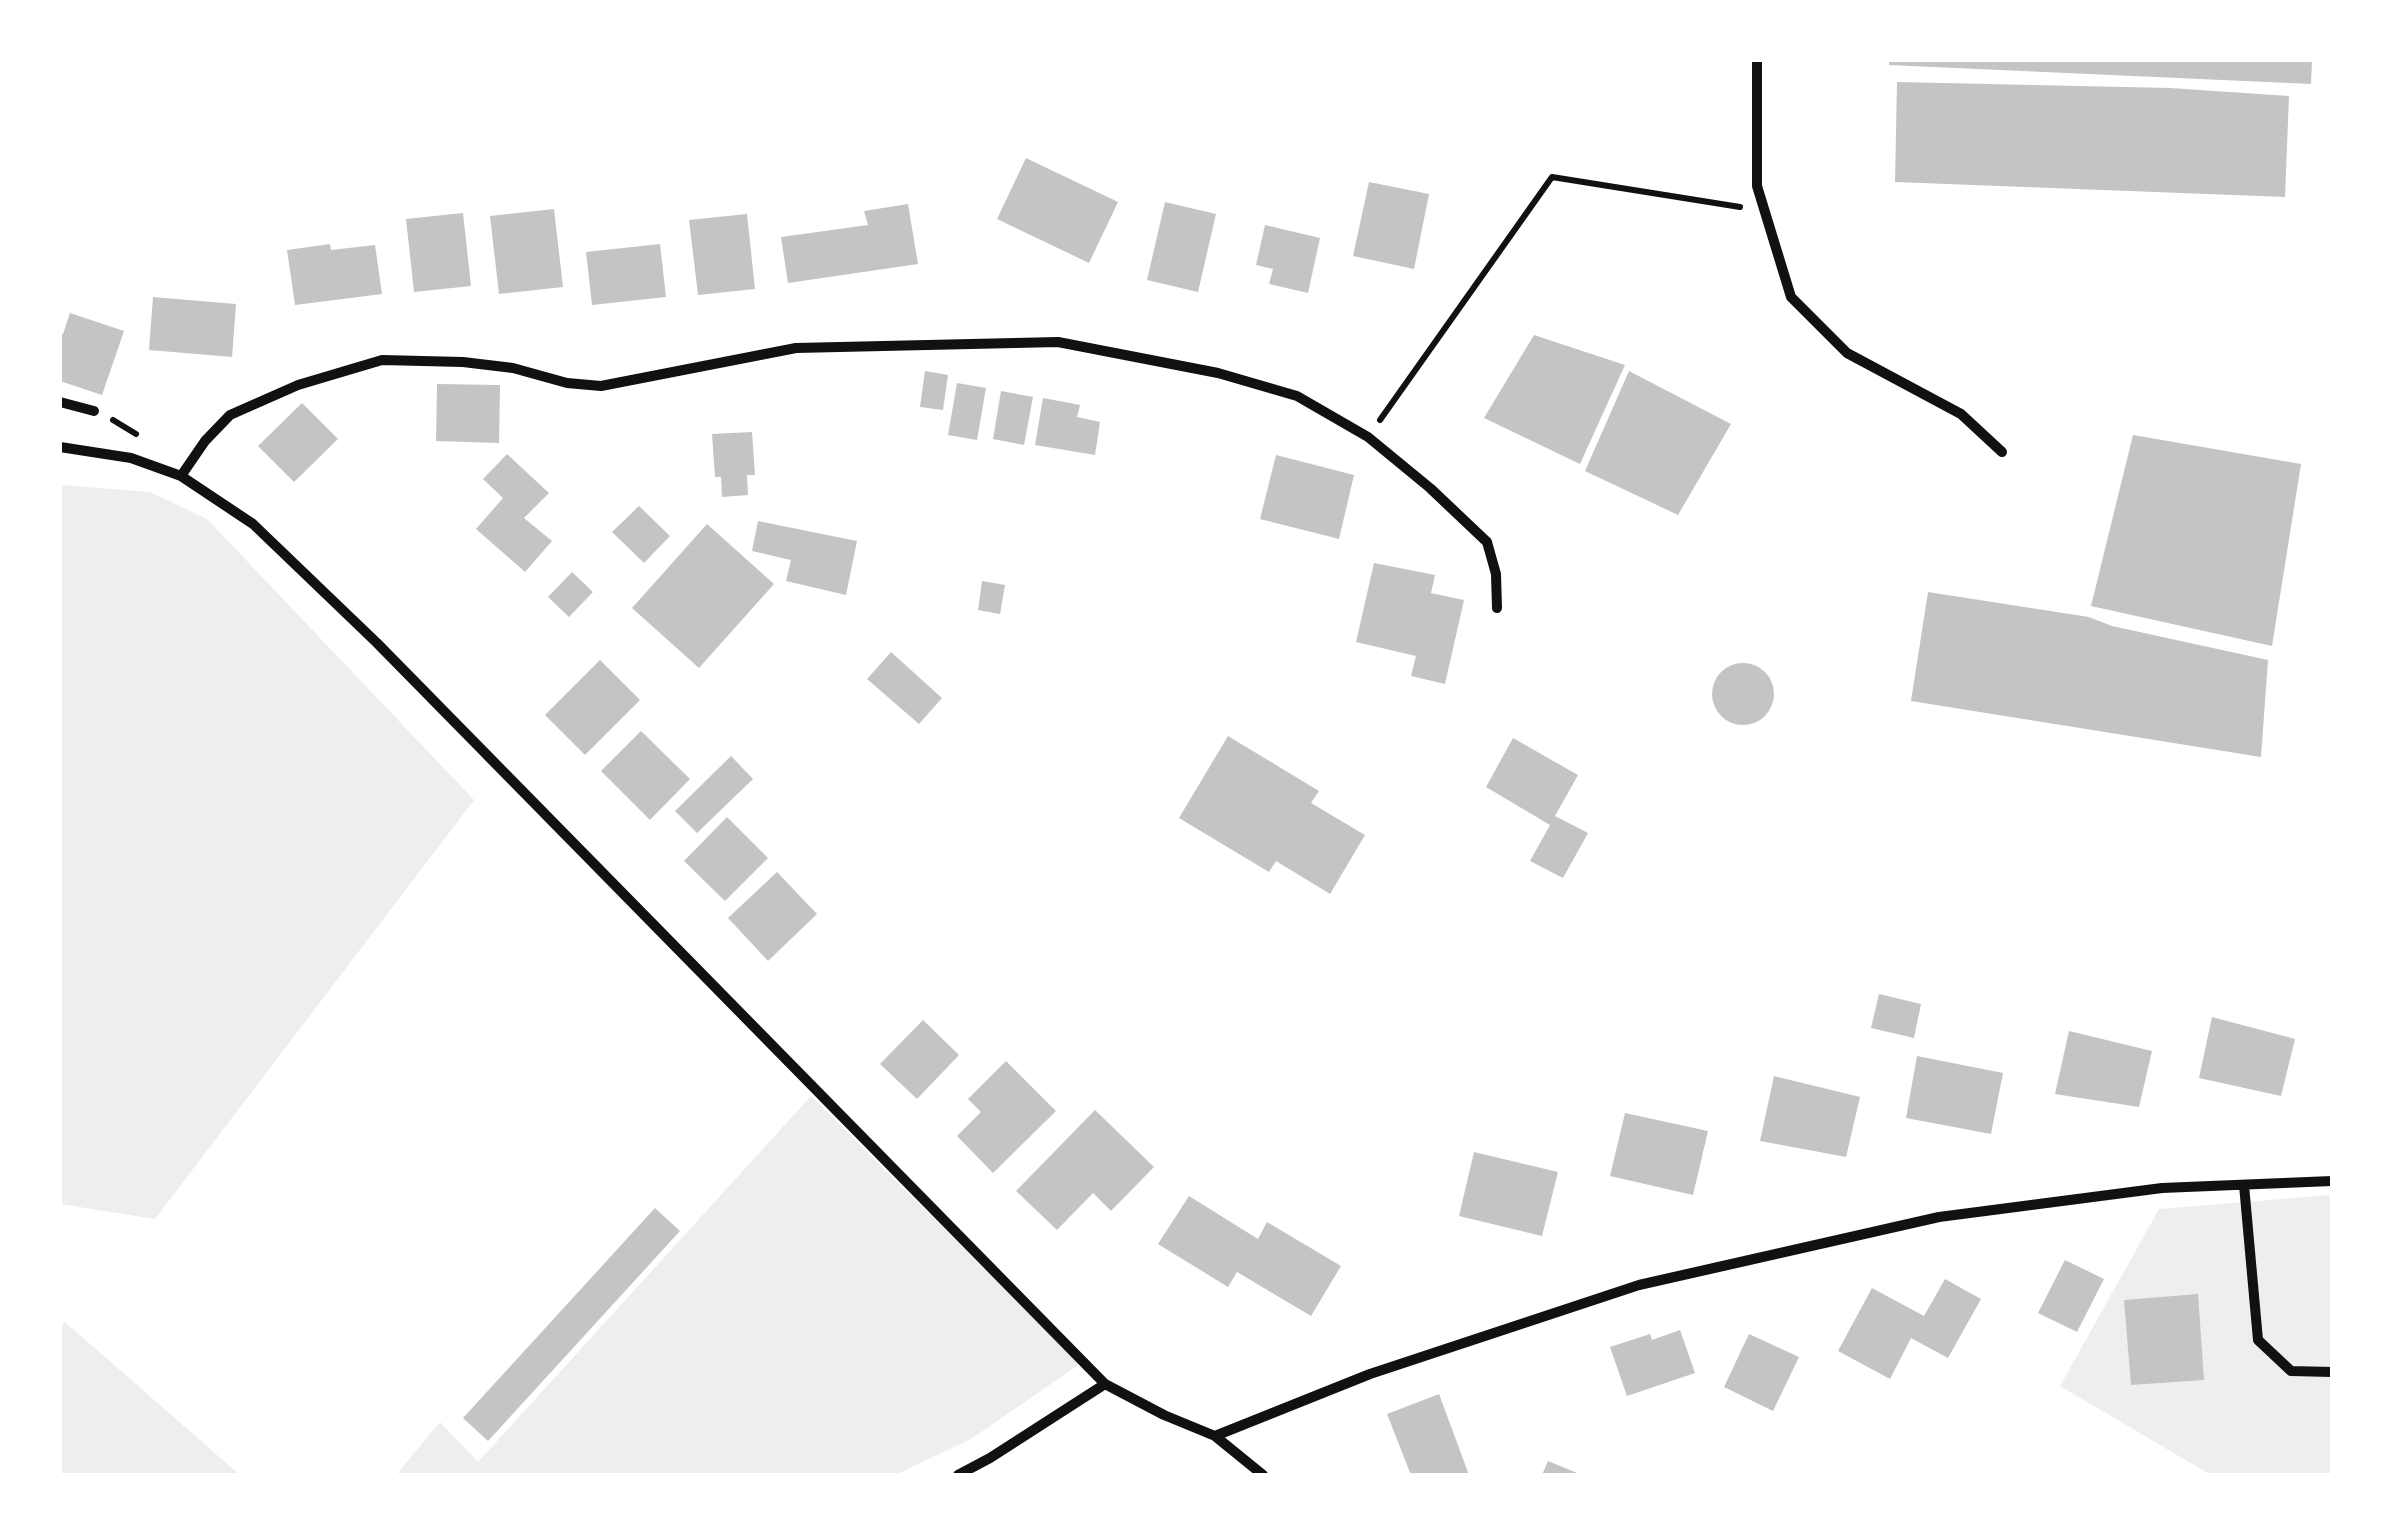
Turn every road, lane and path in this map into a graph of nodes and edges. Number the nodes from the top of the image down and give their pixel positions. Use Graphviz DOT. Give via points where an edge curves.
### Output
graph roads {
  1 [pos="1757,60"];
  2 [pos="1766,213"];
  3 [pos="60,402"];
  4 [pos="94,411"];
  5 [pos="1368,437"];
  6 [pos="60,447"];
  7 [pos="2002,452"];
  8 [pos="181,476"];
  9 [pos="1497,608"];
  10 [pos="2332,1181"];
  11 [pos="2244,1184"];
  12 [pos="2332,1372"];
  13 [pos="1105,1384"];
  14 [pos="1215,1436"];
  15 [pos="958,1475"];
  16 [pos="1263,1475"];
  1 -- 2 [label="street" via="1758,186"];
  2 -- 5 [label="path" via="1552,177"];
  2 -- 7 [label="street" via="1791,297 1847,354 1961,414"];
  3 -- 4 [label="street"];
  5 -- 8 [label="street" via="1297,396 1218,373 1058,342 796,348 601,386 463,362 382,360 298,385 230,415"];
  5 -- 9 [label="street" via="1487,542"];
  6 -- 8 [label="street" via="131,458"];
  8 -- 13 [label="street" via="253,524 377,643"];
  10 -- 11 [label="street"];
  11 -- 12 [label="street" via="2258,1340 2292,1371"];
  11 -- 14 [label="street" via="1939,1216 1639,1284 1370,1374"];
  13 -- 14 [label="street"];
  13 -- 15 [label="street"];
  14 -- 16 [label="street"];
}
